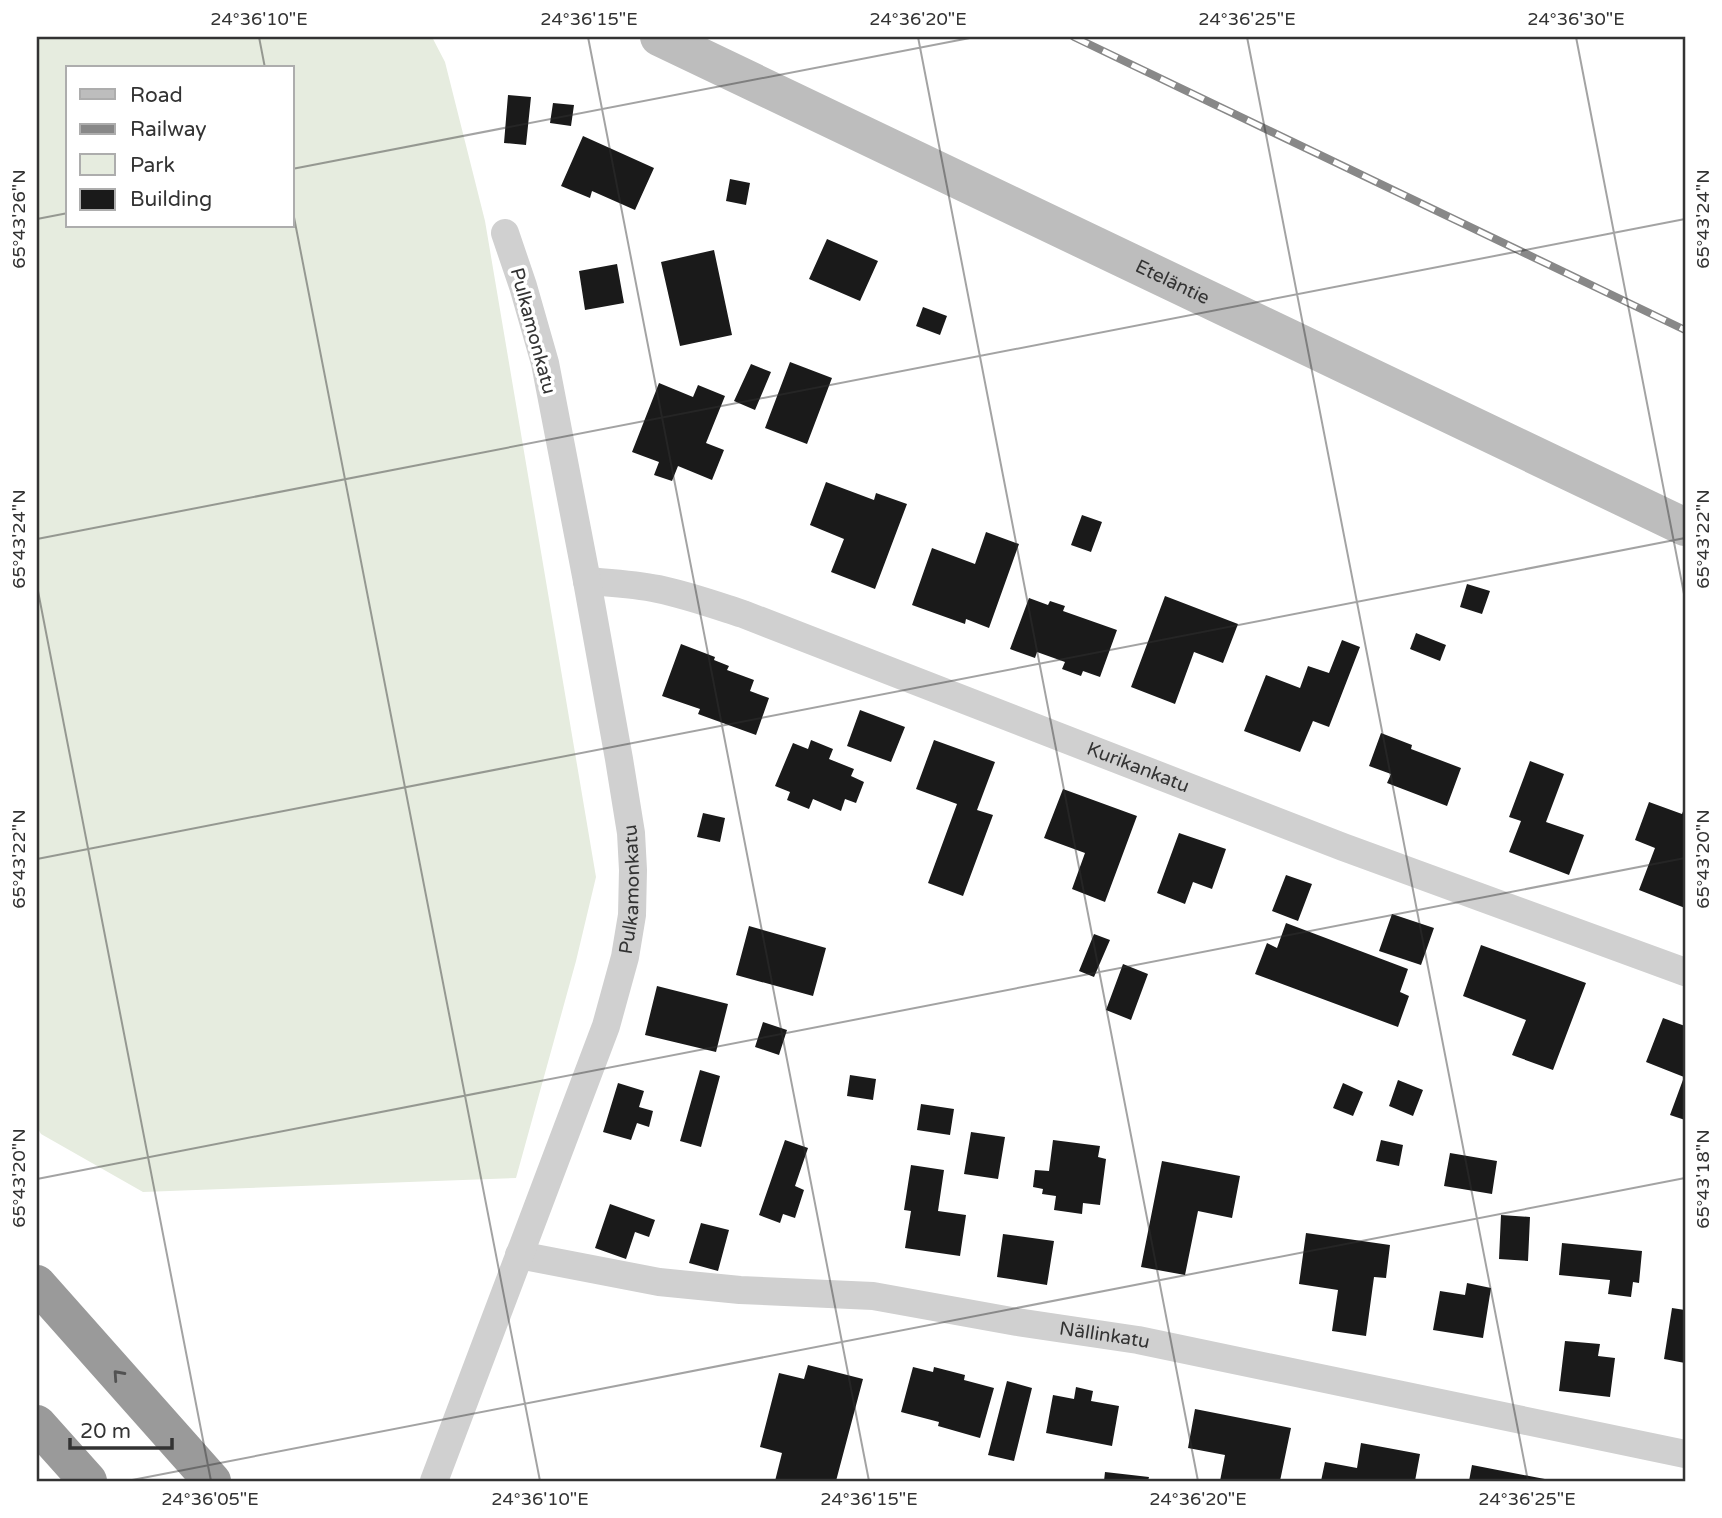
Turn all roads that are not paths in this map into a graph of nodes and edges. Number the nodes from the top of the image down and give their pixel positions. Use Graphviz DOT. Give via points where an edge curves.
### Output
graph roads {
  1 [pos="659,37"];
  2 [pos="505,233"];
  3 [pos="1685,527"];
  4 [pos="587,581"];
  5 [pos="1685,972"];
  6 [pos="519,1255"];
  7 [pos="37,1284"];
  8 [pos="37,1424"];
  9 [pos="1685,1454"];
  10 [pos="88,1481"];
  11 [pos="212,1481"];
  12 [pos="434,1481"];
  1 -- 3 [label="main road, Eteläntie"];
  2 -- 4 [label="street, Pulkamonkatu" via="544,363"];
  4 -- 5 [label="street, Kurikankatu" via="657,589 743,614 1343,847"];
  4 -- 6 [label="street, Pulkamonkatu" via="631,833 632,915 606,1026"];
  6 -- 9 [label="street, Nällinkatu" via="659,1282 873,1296 1138,1340"];
  6 -- 12 [label="street, Pulkamonkatu"];
  11 -- 7 [label="highway, one-way"];
  8 -- 10 [label="highway"];
}
